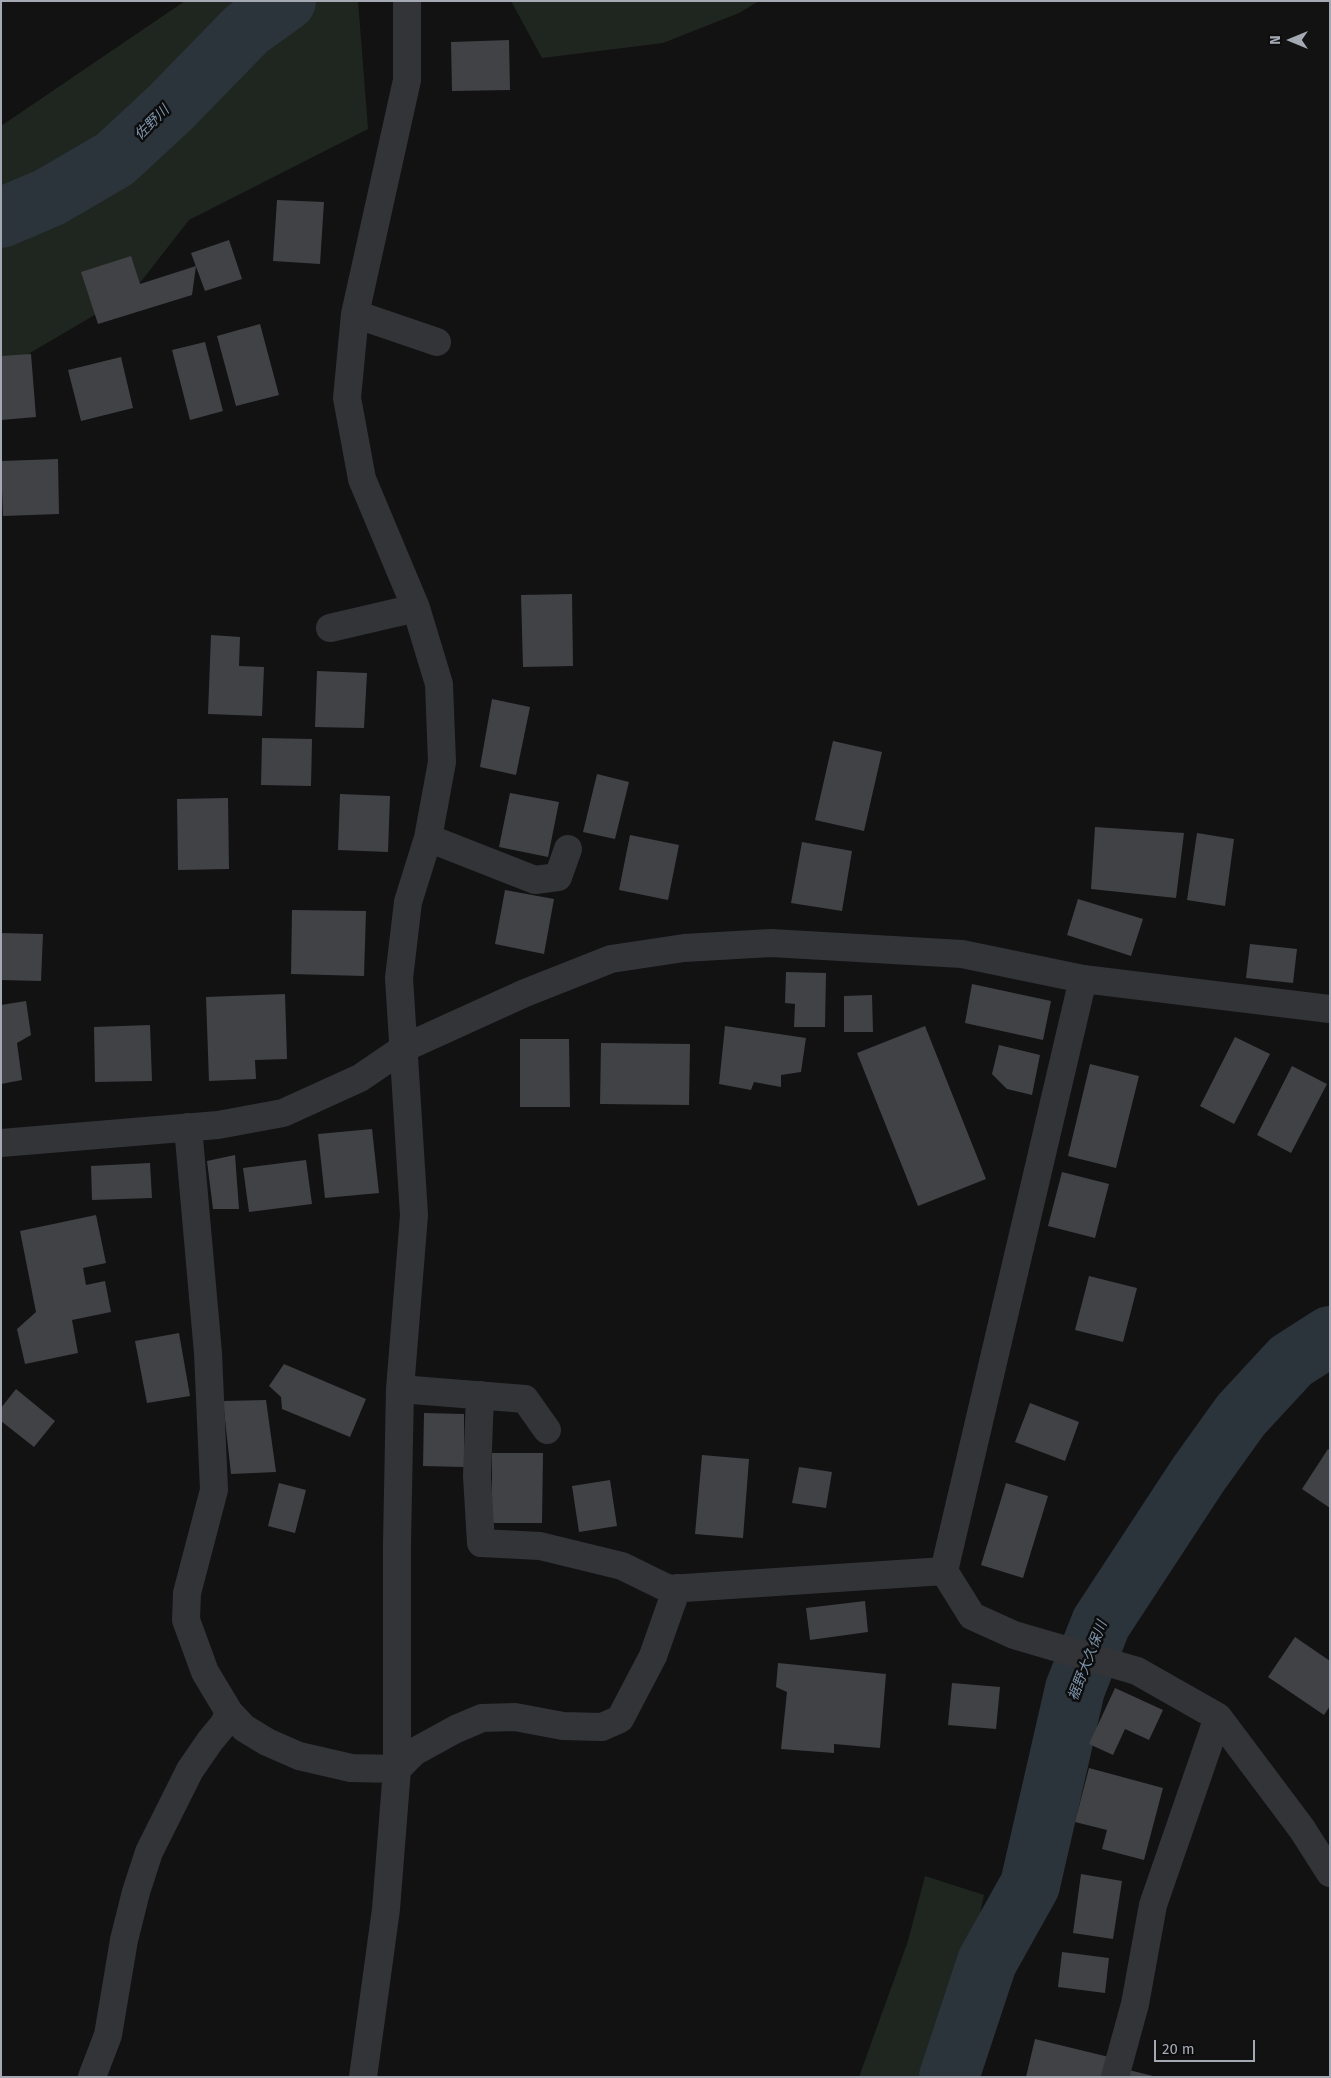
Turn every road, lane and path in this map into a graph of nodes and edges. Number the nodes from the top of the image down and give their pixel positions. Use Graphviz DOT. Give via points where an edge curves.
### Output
graph roads {
  1 [pos="408,1"];
  2 [pos="356,314"];
  3 [pos="436,342"];
  4 [pos="416,608"];
  5 [pos="330,628"];
  6 [pos="428,838"];
  7 [pos="568,849"];
  8 [pos="1083,979"];
  9 [pos="1330,1009"];
  10 [pos="404,1048"];
  11 [pos="188,1127"];
  12 [pos="1,1143"];
  13 [pos="400,1389"];
  14 [pos="480,1395"];
  15 [pos="547,1430"];
  16 [pos="944,1571"];
  17 [pos="677,1588"];
  18 [pos="229,1712"];
  19 [pos="1218,1717"];
  20 [pos="397,1769"];
  21 [pos="1330,1873"];
  22 [pos="92,2077"];
  23 [pos="363,2077"];
  24 [pos="1116,2077"];
  1 -- 2 [label="street" via="408,80"];
  2 -- 3 [label="street"];
  2 -- 4 [label="street" via="347,398 362,479"];
  4 -- 5 [label="street"];
  4 -- 6 [label="street" via="439,684 442,762"];
  6 -- 7 [label="street" via="535,880 558,877"];
  6 -- 10 [label="street" via="408,902 398,978"];
  8 -- 9 [label="street"];
  8 -- 10 [label="street" via="962,954 771,942 684,948 611,959 508,1000"];
  8 -- 16 [label="street"];
  10 -- 11 [label="street" via="360,1078 283,1113"];
  10 -- 13 [label="street" via="414,1215"];
  11 -- 12 [label="street"];
  11 -- 18 [label="street" via="208,1353 214,1490 187,1593 186,1620 205,1672"];
  13 -- 14 [label="street"];
  13 -- 20 [label="street"];
  14 -- 15 [label="street" via="525,1399"];
  14 -- 17 [label="street" via="477,1476 481,1543 540,1546 622,1566 669,1589"];
  16 -- 17 [label="street"];
  16 -- 19 [label="street" via="972,1616 1014,1635 1137,1671"];
  17 -- 20 [label="street" via="653,1656 620,1719 602,1727 563,1726 515,1717 482,1718 414,1752"];
  18 -- 20 [label="street" via="244,1728 299,1756 351,1768"];
  18 -- 22 [label="street" via="224,1724 190,1770 149,1852 124,1940 108,2035"];
  19 -- 21 [label="street" via="1302,1829"];
  19 -- 24 [label="street" via="1153,1905 1136,2004"];
  20 -- 23 [label="street" via="386,1909"];
}
